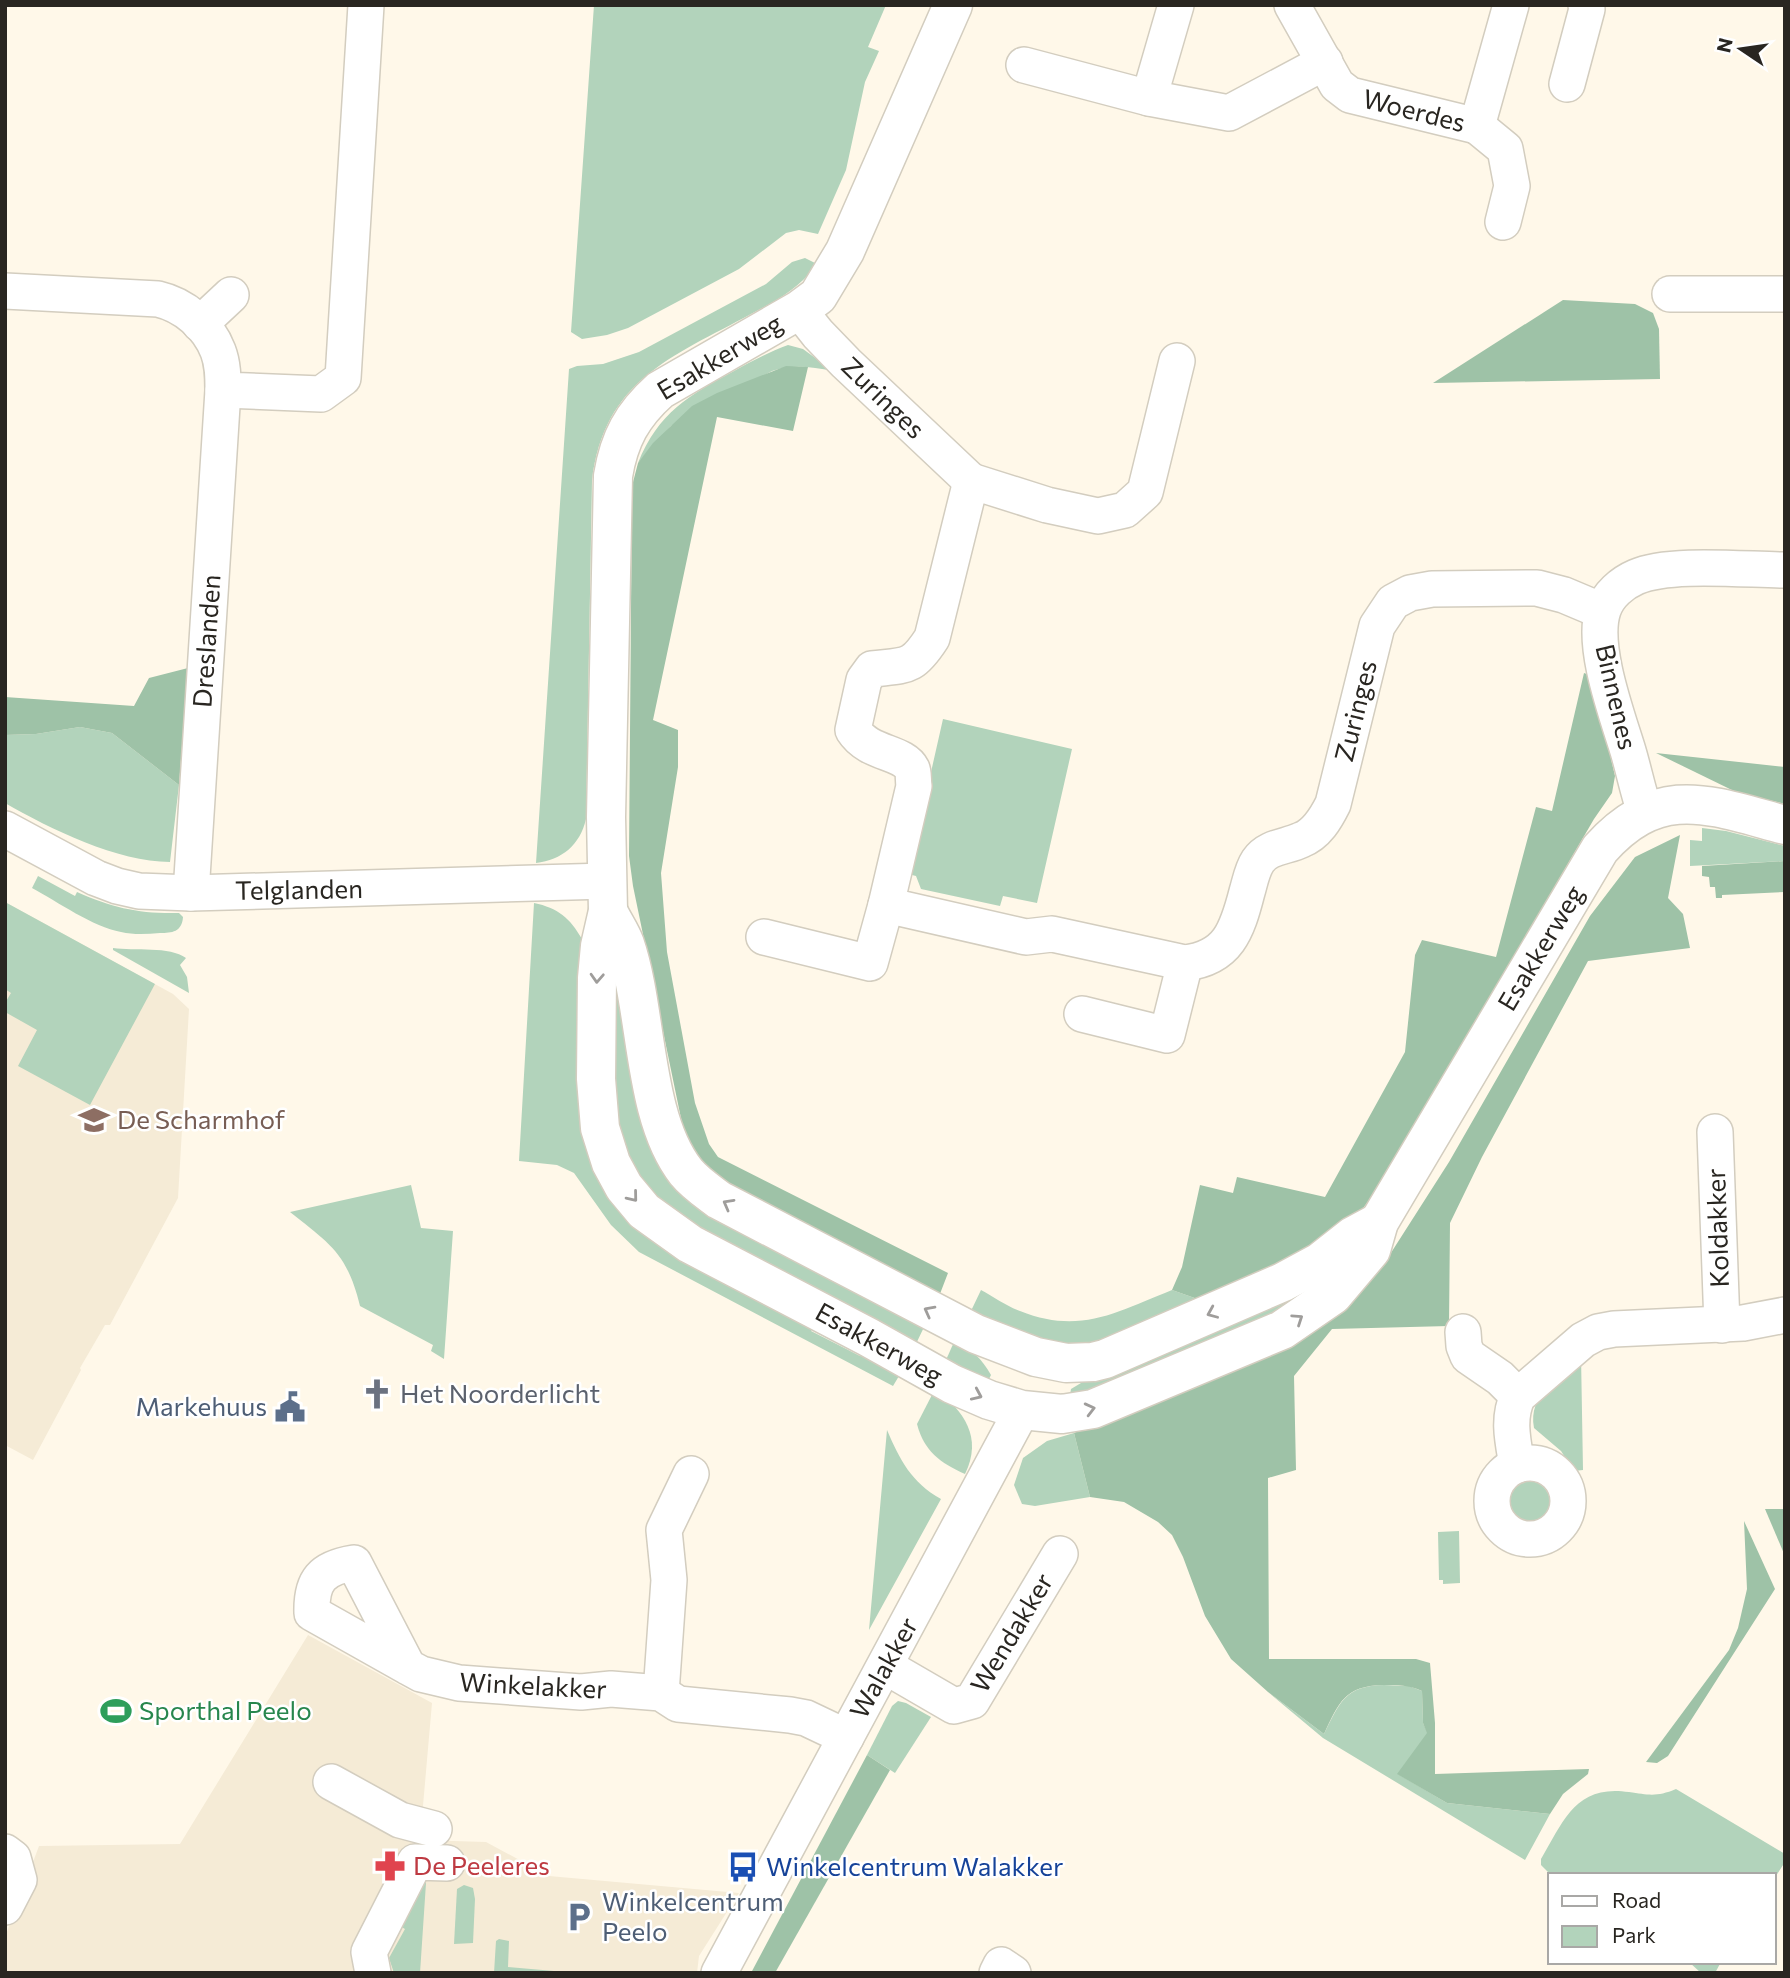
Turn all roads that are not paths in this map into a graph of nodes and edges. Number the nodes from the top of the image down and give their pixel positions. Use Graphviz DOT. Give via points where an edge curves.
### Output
graph roads {
  1 [pos="366,5"];
  2 [pos="953,5"];
  3 [pos="1176,5"];
  4 [pos="1292,5"];
  5 [pos="1511,5"];
  6 [pos="1586,5"];
  7 [pos="1325,62"];
  8 [pos="1024,65"];
  9 [pos="1567,84"];
  10 [pos="1149,98"];
  11 [pos="1477,127"];
  12 [pos="1503,222"];
  13 [pos="5,290"];
  14 [pos="1671,294"];
  15 [pos="1785,294"];
  16 [pos="232,295"];
  17 [pos="799,310"];
  18 [pos="200,324"];
  19 [pos="1177,361"];
  20 [pos="223,390"];
  21 [pos="971,481"];
  22 [pos="1785,570"];
  23 [pos="1602,611"];
  24 [pos="1645,812"];
  25 [pos="1785,825"];
  26 [pos="5,830"];
  27 [pos="191,893"];
  28 [pos="607,896"];
  29 [pos="887,905"];
  30 [pos="764,937"];
  31 [pos="1185,963"];
  32 [pos="1082,1014"];
  33 [pos="1714,1132"];
  34 [pos="1378,1222"];
  35 [pos="1785,1315"];
  36 [pos="1722,1325"];
  37 [pos="1463,1332"];
  38 [pos="1036,1357"];
  39 [pos="1518,1396"];
  40 [pos="1022,1410"];
  41 [pos="1517,1465"];
  42 [pos="691,1474"];
  43 [pos="1060,1554"];
  44 [pos="885,1666"];
  45 [pos="408,1667"];
  46 [pos="662,1693"];
  47 [pos="846,1737"];
  48 [pos="331,1782"];
  49 [pos="434,1829"];
  50 [pos="5,1852"];
  51 [pos="447,1863"];
  52 [pos="5,1907"];
  53 [pos="373,1973"];
  54 [pos="719,1973"];
  55 [pos="997,1973"];
  56 [pos="1013,1973"];
  1 -- 20 [label="street" via="343,378 321,394"];
  2 -- 17 [label="street, Esakkerweg" via="845,251 818,296"];
  3 -- 10 [label="street"];
  4 -- 7 [label="street, Woerdes"];
  5 -- 11 [label="street, Woerdes"];
  6 -- 9 [label="street"];
  7 -- 10 [label="street" via="1229,114"];
  7 -- 11 [label="street, Woerdes" via="1337,85 1350,95"];
  8 -- 10 [label="street"];
  11 -- 12 [label="street, Woerdes" via="1505,149 1512,186"];
  13 -- 18 [label="street, Dreslanden" via="158,299 174,303"];
  14 -- 15 [label="street"];
  16 -- 18 [label="street"];
  17 -- 21 [label="street, Zuringes" via="846,363"];
  17 -- 28 [label="street, Esakkerweg" via="660,390 630,422 616,458"];
  18 -- 20 [label="street, Dreslanden" via="218,350"];
  19 -- 21 [label="street, Zuringes" via="1144,492 1125,510 1098,516"];
  20 -- 27 [label="street, Dreslanden"];
  21 -- 29 [label="street" via="932,638 919,659 908,665 872,669 864,680 854,719 853,730 860,741 912,769 914,786"];
  22 -- 23 [label="street, Binnenes" via="1665,569 1622,584"];
  23 -- 24 [label="street, Binnenes" via="1605,672"];
  23 -- 31 [label="street, Zuringes" via="1537,588 1432,589 1393,602 1377,626 1327,817 1302,840 1262,855 1223,950 1203,961"];
  24 -- 25 [label="street, Esakkerweg" via="1692,804"];
  24 -- 34 [label="street, Esakkerweg" via="1617,830 1601,849"];
  26 -- 27 [label="street, Telglanden" via="117,886"];
  27 -- 28 [label="street, Telglanden"];
  38 -- 28 [label="street, Esakkerweg, one-way" via="975,1334 719,1200 685,1170 657,1107 625,943"];
  28 -- 40 [label="street, Esakkerweg, one-way" via="597,978 596,1079 600,1128 624,1187 644,1211 690,1244 952,1384"];
  29 -- 30 [label="street" via="870,963"];
  29 -- 31 [label="street, Zuringes" via="1026,937 1052,934"];
  31 -- 32 [label="street" via="1167,1035"];
  33 -- 36 [label="street, Koldakker"];
  34 -- 38 [label="street, Esakkerweg, one-way" via="1283,1282 1105,1359 1066,1363"];
  40 -- 34 [label="street, Esakkerweg, one-way" via="1062,1414 1093,1409 1282,1330 1333,1295 1371,1250"];
  35 -- 36 [label="street, Koldakker"];
  36 -- 39 [label="street, Koldakker" via="1598,1332"];
  37 -- 39 [label="street" via="1468,1356"];
  38 -- 40 [label="street, Walakker"];
  39 -- 41 [label="street" via="1511,1419"];
  40 -- 44 [label="street, Walakker"];
  42 -- 46 [label="street" via="664,1530 669,1580"];
  43 -- 44 [label="street, Wendakker" via="972,1701 954,1706"];
  44 -- 47 [label="street, Walakker"];
  45 -- 46 [label="street, Winkelakker" via="459,1684"];
  46 -- 47 [label="street, Winkelakker" via="678,1704 790,1714"];
  47 -- 54 [label="street, Walakker"];
  48 -- 49 [label="street" via="400,1820"];
  50 -- 52 [label="street" via="13,1858 19,1880"];
  51 -- 53 [label="street" via="415,1862 369,1952"];
  55 -- 56 [label="street" via="1001,1965"];
}
